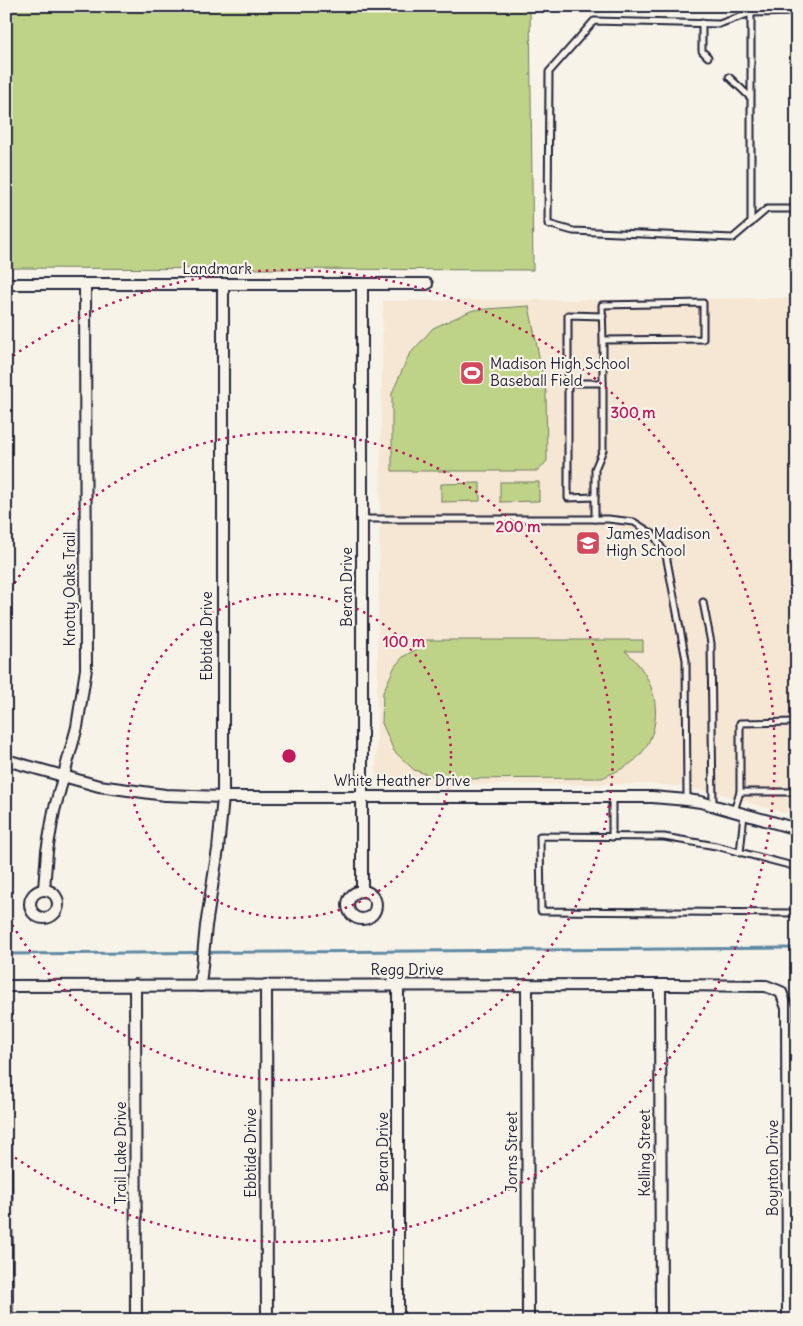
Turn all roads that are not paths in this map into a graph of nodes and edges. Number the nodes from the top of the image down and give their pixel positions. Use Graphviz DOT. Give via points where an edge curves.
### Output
graph roads {
  1 [pos="797,12"];
  2 [pos="751,13"];
  3 [pos="702,23"];
  4 [pos="708,57"];
  5 [pos="729,77"];
  6 [pos="750,97"];
  7 [pos="797,209"];
  8 [pos="751,224"];
  9 [pos="6,284"];
  10 [pos="84,284"];
  11 [pos="223,284"];
  12 [pos="362,284"];
  13 [pos="427,284"];
  14 [pos="603,316"];
  15 [pos="603,340"];
  16 [pos="568,383"];
  17 [pos="603,383"];
  18 [pos="595,497"];
  19 [pos="362,519"];
  20 [pos="595,519"];
  21 [pos="703,602"];
  22 [pos="797,722"];
  23 [pos="6,760"];
  24 [pos="63,776"];
  25 [pos="740,792"];
  26 [pos="797,792"];
  27 [pos="363,796"];
  28 [pos="223,797"];
  29 [pos="612,797"];
  30 [pos="687,800"];
  31 [pos="713,805"];
  32 [pos="739,812"];
  33 [pos="797,829"];
  34 [pos="612,837"];
  35 [pos="740,853"];
  36 [pos="797,867"];
  37 [pos="44,889"];
  38 [pos="362,891"];
  39 [pos="797,913"];
  40 [pos="135,985"];
  41 [pos="266,985"];
  42 [pos="398,985"];
  43 [pos="527,985"];
  44 [pos="6,986"];
  45 [pos="200,986"];
  46 [pos="660,986"];
  47 [pos="788,1016"];
  48 [pos="6,1147"];
  49 [pos="792,1259"];
  50 [pos="7,1260"];
  51 [pos="7,1320"];
  52 [pos="136,1320"];
  53 [pos="267,1320"];
  54 [pos="398,1320"];
  55 [pos="528,1320"];
  56 [pos="661,1320"];
  57 [pos="788,1320"];
  1 -- 2 [label="lane"];
  2 -- 3 [label="lane" via="719,24"];
  2 -- 6 [label="lane"];
  3 -- 4 [label="lane" via="702,51"];
  3 -- 8 [label="lane" via="594,21 549,72 548,224 573,231 733,238"];
  5 -- 6 [label="lane"];
  6 -- 8 [label="lane"];
  7 -- 8 [label="lane" via="767,209"];
  9 -- 10 [label="street, Landmark"];
  10 -- 11 [label="street, Landmark"];
  10 -- 24 [label="street, Knotty Oaks Trail" via="86,669 77,726"];
  11 -- 12 [label="street, Landmark"];
  11 -- 28 [label="street, Ebbtide Drive"];
  12 -- 13 [label="street, Landmark"];
  12 -- 19 [label="street, Beran Drive"];
  14 -- 15 [label="lane"];
  14 -- 15 [label="lane" via="602,304 704,303 703,339"];
  14 -- 16 [label="lane" via="568,315"];
  15 -- 17 [label="lane"];
  16 -- 17 [label="lane"];
  16 -- 18 [label="lane" via="568,498"];
  17 -- 18 [label="lane" via="603,450 595,469"];
  18 -- 20 [label="lane"];
  19 -- 20 [label="lane"];
  19 -- 27 [label="street, Beran Drive"];
  20 -- 30 [label="lane" via="634,522 653,534 666,555 686,660"];
  21 -- 31 [label="lane" via="711,643"];
  22 -- 25 [label="lane" via="740,723"];
  23 -- 24 [label="street, White Heather Drive"];
  24 -- 28 [label="street, White Heather Drive" via="99,786 165,795"];
  24 -- 37 [label="street, Knotty Oaks Trail" via="47,851"];
  25 -- 26 [label="lane"];
  25 -- 32 [label="lane"];
  27 -- 28 [label="street, White Heather Drive"];
  27 -- 29 [label="street, White Heather Drive"];
  27 -- 38 [label="street, Beran Drive"];
  28 -- 45 [label="street, Ebbtide Drive"];
  29 -- 30 [label="street, White Heather Drive"];
  29 -- 34 [label="lane"];
  30 -- 31 [label="street, White Heather Drive"];
  31 -- 32 [label="street, White Heather Drive"];
  32 -- 33 [label="street, White Heather Drive"];
  32 -- 35 [label="lane"];
  34 -- 35 [label="lane" via="664,837"];
  34 -- 39 [label="lane" via="540,836 541,911"];
  35 -- 36 [label="lane"];
  40 -- 44 [label="street, Regg Drive"];
  40 -- 45 [label="street, Regg Drive"];
  40 -- 52 [label="street, Trail Lake Drive"];
  41 -- 42 [label="street, Regg Drive"];
  41 -- 45 [label="street, Regg Drive"];
  41 -- 53 [label="street, Ebbtide Drive"];
  42 -- 43 [label="street, Regg Drive"];
  42 -- 54 [label="street, Beran Drive"];
  43 -- 46 [label="street, Regg Drive"];
  43 -- 55 [label="street, Jorns Street"];
  46 -- 47 [label="street, Regg Drive" via="766,986 781,992"];
  46 -- 56 [label="street, Kelling Street"];
  47 -- 49 [label="street, Boynton Drive"];
  48 -- 50 [label="street"];
  49 -- 57 [label="street, Boynton Drive"];
  50 -- 51 [label="street"];
}
